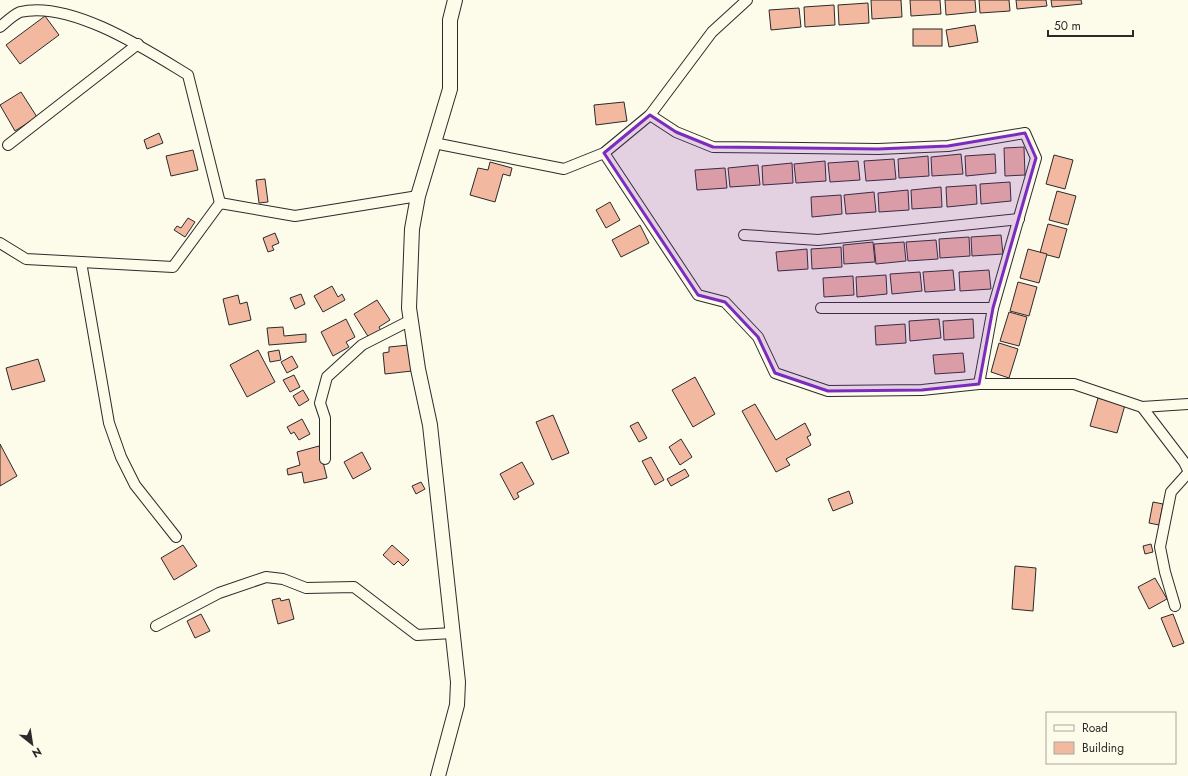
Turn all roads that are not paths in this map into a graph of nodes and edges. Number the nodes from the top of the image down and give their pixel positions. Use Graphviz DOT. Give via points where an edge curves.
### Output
graph roads {
  1 [pos="455,0"];
  2 [pos="747,0"];
  3 [pos="0,26"];
  4 [pos="138,44"];
  5 [pos="650,115"];
  6 [pos="434,143"];
  7 [pos="8,145"];
  8 [pos="604,153"];
  9 [pos="418,196"];
  10 [pos="220,203"];
  11 [pos="1019,219"];
  12 [pos="744,235"];
  13 [pos="0,243"];
  14 [pos="81,262"];
  15 [pos="821,308"];
  16 [pos="993,308"];
  17 [pos="411,320"];
  18 [pos="979,384"];
  19 [pos="1188,404"];
  20 [pos="1142,407"];
  21 [pos="325,459"];
  22 [pos="1188,472"];
  23 [pos="176,537"];
  24 [pos="1175,606"];
  25 [pos="156,626"];
  26 [pos="454,634"];
  27 [pos="438,776"];
  1 -- 6 [label="street" via="450,20 450,89"];
  2 -- 5 [label="street" via="712,32"];
  3 -- 4 [label="street" via="20,12 51,9 83,17"];
  4 -- 7 [label="street"];
  4 -- 10 [label="street" via="188,75"];
  5 -- 8 [label="street"];
  5 -- 11 [label="street" via="676,132 714,147 878,149 948,146 1025,133 1036,158"];
  6 -- 8 [label="street" via="564,169"];
  6 -- 9 [label="street"];
  8 -- 18 [label="street" via="698,295 725,302 758,338 775,373 828,391 922,390"];
  9 -- 10 [label="street" via="295,216"];
  9 -- 17 [label="street" via="409,255"];
  10 -- 14 [label="street" via="173,267"];
  11 -- 12 [label="street" via="818,240"];
  11 -- 16 [label="street"];
  13 -- 14 [label="street" via="26,259"];
  14 -- 23 [label="street" via="109,423 120,457 135,485"];
  15 -- 16 [label="street"];
  16 -- 18 [label="street"];
  17 -- 21 [label="street" via="362,345 327,377 320,404 325,418"];
  17 -- 26 [label="street" via="430,425"];
  18 -- 20 [label="street" via="1074,384"];
  19 -- 20 [label="street"];
  20 -- 22 [label="street" via="1184,462"];
  22 -- 24 [label="street" via="1171,492 1160,547"];
  25 -- 26 [label="street" via="219,593 266,577 284,579 306,588 354,587 417,635"];
  26 -- 27 [label="street" via="457,705"];
}
